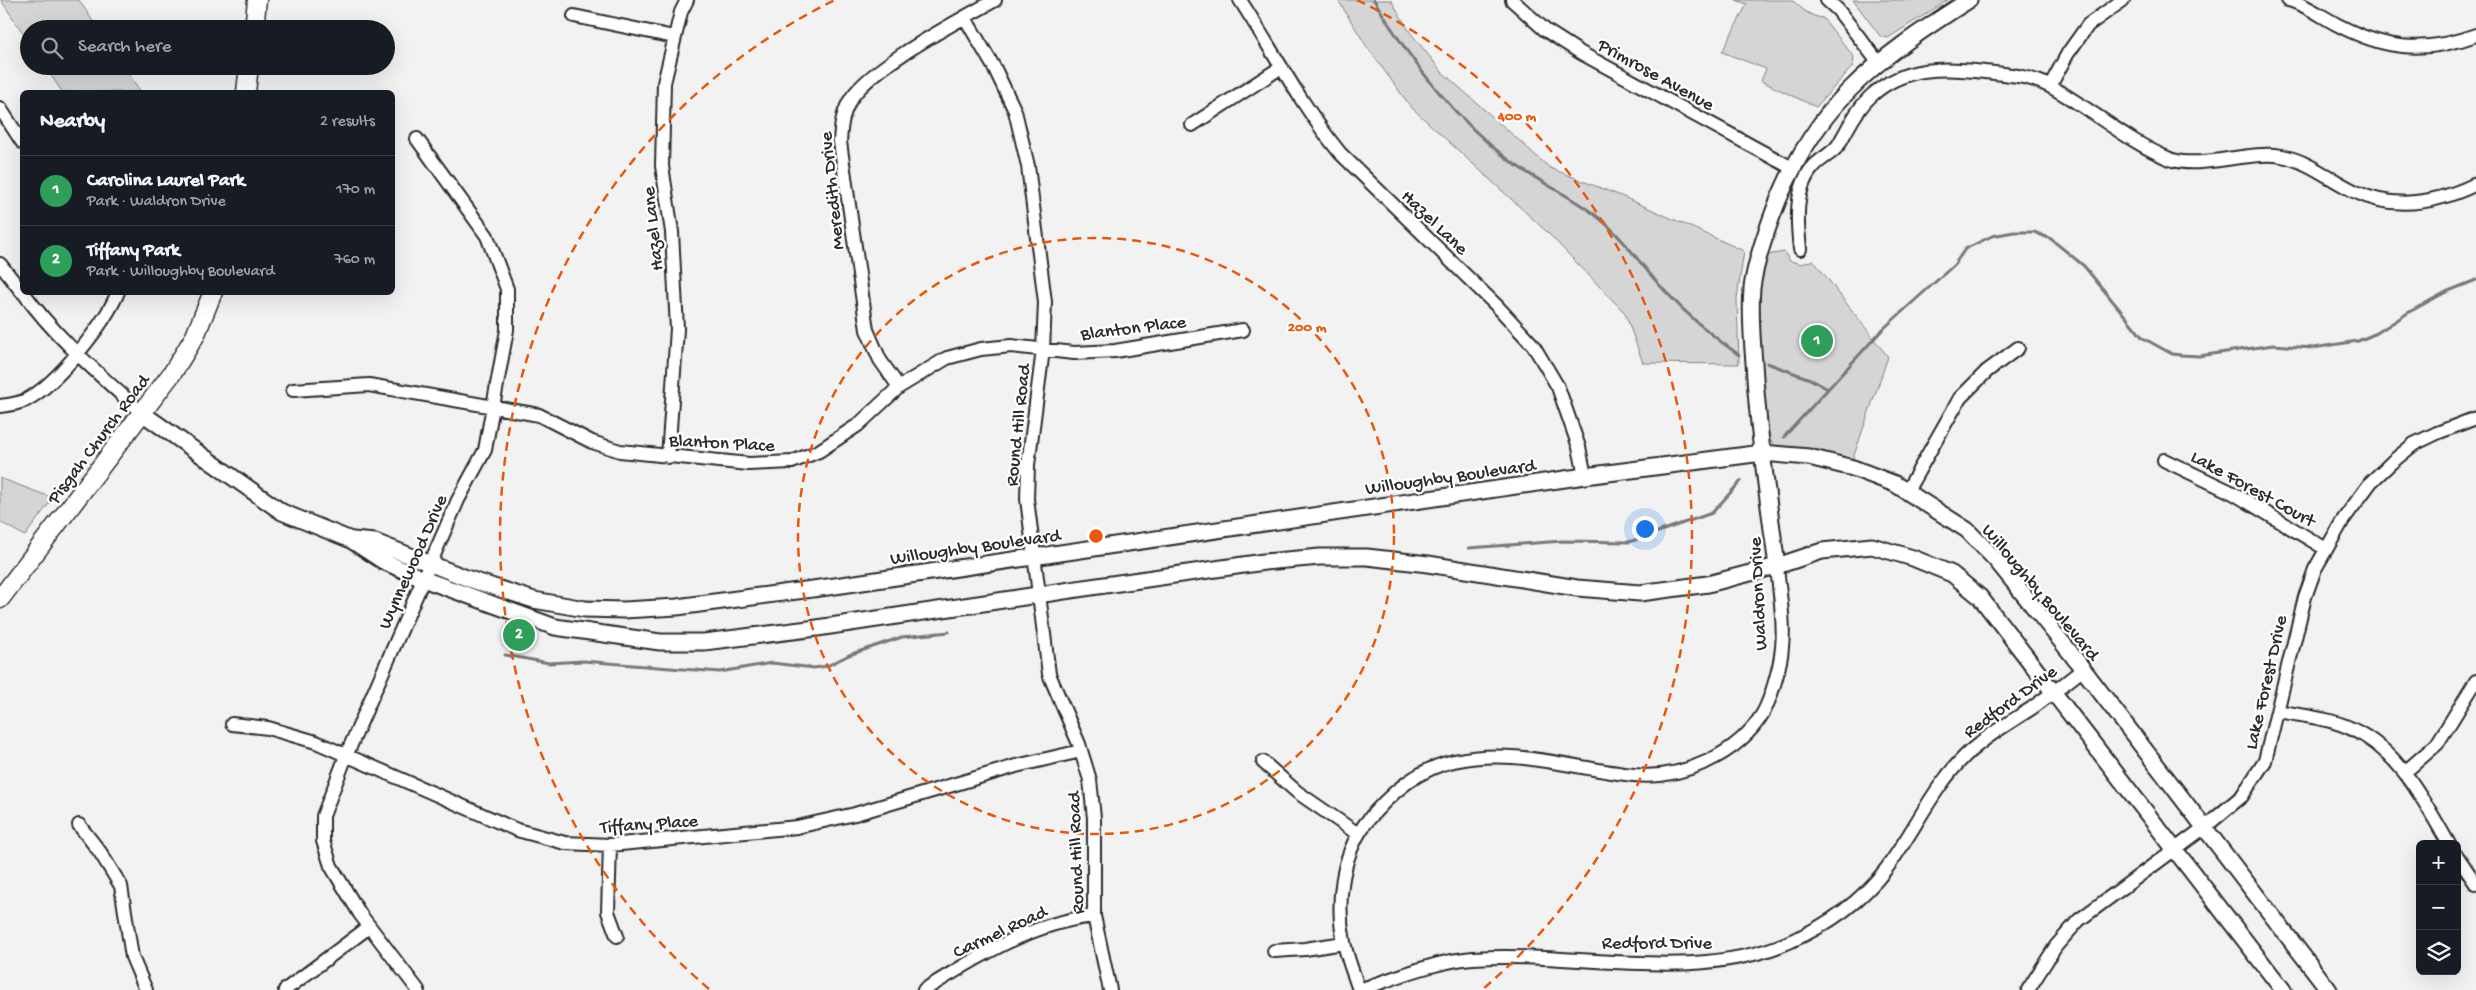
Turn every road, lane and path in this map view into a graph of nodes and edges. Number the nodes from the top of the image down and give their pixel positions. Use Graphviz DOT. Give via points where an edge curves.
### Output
graph roads {
  1 [pos="257,0"];
  2 [pos="687,0"];
  3 [pos="995,0"];
  4 [pos="1240,0"];
  5 [pos="1512,0"];
  6 [pos="1827,0"];
  7 [pos="1969,0"];
  8 [pos="2123,0"];
  9 [pos="2288,0"];
  10 [pos="574,16"];
  11 [pos="965,18"];
  12 [pos="255,20"];
  13 [pos="2476,35"];
  14 [pos="674,37"];
  15 [pos="1878,62"];
  16 [pos="1280,68"];
  17 [pos="248,75"];
  18 [pos="2050,86"];
  19 [pos="246,90"];
  20 [pos="0,108"];
  21 [pos="1192,125"];
  22 [pos="20,139"];
  23 [pos="417,139"];
  24 [pos="1792,168"];
  25 [pos="2476,184"];
  26 [pos="1800,250"];
  27 [pos="0,264"];
  28 [pos="20,288"];
  29 [pos="25,295"];
  30 [pos="116,295"];
  31 [pos="212,295"];
  32 [pos="1242,330"];
  33 [pos="2018,348"];
  34 [pos="1044,350"];
  35 [pos="77,354"];
  36 [pos="899,388"];
  37 [pos="294,390"];
  38 [pos="0,406"];
  39 [pos="494,408"];
  40 [pos="142,413"];
  41 [pos="2476,418"];
  42 [pos="1762,453"];
  43 [pos="668,457"];
  44 [pos="2164,460"];
  45 [pos="1585,476"];
  46 [pos="1907,491"];
  47 [pos="351,540"];
  48 [pos="2326,549"];
  49 [pos="1034,556"];
  50 [pos="430,564"];
  51 [pos="1777,566"];
  52 [pos="422,580"];
  53 [pos="2,593"];
  54 [pos="1038,596"];
  55 [pos="2082,670"];
  56 [pos="2476,681"];
  57 [pos="2053,693"];
  58 [pos="2278,711"];
  59 [pos="232,724"];
  60 [pos="1081,751"];
  61 [pos="346,756"];
  62 [pos="1264,762"];
  63 [pos="2405,772"];
  64 [pos="79,825"];
  65 [pos="2205,827"];
  66 [pos="1358,834"];
  67 [pos="2447,840"];
  68 [pos="610,845"];
  69 [pos="2175,848"];
  70 [pos="2461,862"];
  71 [pos="2476,884"];
  72 [pos="1094,916"];
  73 [pos="369,927"];
  74 [pos="617,936"];
  75 [pos="1344,943"];
  76 [pos="1274,951"];
  77 [pos="146,990"];
  78 [pos="285,990"];
  79 [pos="418,990"];
  80 [pos="924,990"];
  81 [pos="1110,990"];
  82 [pos="1359,990"];
  83 [pos="2028,990"];
  84 [pos="2283,990"];
  85 [pos="2329,990"];
  1 -- 12 [label="main road"];
  2 -- 14 [label="street, Hazel Lane" via="680,12"];
  3 -- 11 [label="street, Meredith Drive"];
  4 -- 16 [label="street, Hazel Lane"];
  5 -- 24 [label="street, Primrose Avenue" via="1545,30 1581,53"];
  6 -- 15 [label="street"];
  7 -- 15 [label="street, Waldron Drive"];
  8 -- 18 [label="street" via="2088,25"];
  9 -- 13 [label="street" via="2361,37 2390,46 2420,48 2452,44"];
  10 -- 14 [label="street"];
  11 -- 34 [label="street, Round Hill Road" via="1015,111 1028,166 1045,302"];
  11 -- 36 [label="street, Meredith Drive" via="896,59 862,85 850,100 842,119 840,142 867,330 880,360"];
  14 -- 43 [label="street, Hazel Lane" via="664,83 662,166 672,232 677,329"];
  15 -- 24 [label="street, Waldron Drive" via="1827,113"];
  16 -- 21 [label="street"];
  16 -- 45 [label="street, Hazel Lane" via="1340,153 1533,345 1558,386 1579,447"];
  17 -- 19 [label="main road"];
  18 -- 25 [label="street" via="2104,123 2173,160 2193,162 2281,156 2313,166 2356,193 2411,203 2451,196"];
  18 -- 26 [label="street" via="2036,80 1952,68 1921,70 1894,81 1871,96 1852,120 1837,148 1812,168 1802,189 1797,222"];
  20 -- 22 [label="street"];
  23 -- 39 [label="street, Wynnewood Drive" via="487,236 507,289 507,330"];
  24 -- 42 [label="street, Waldron Drive" via="1764,238 1752,289 1755,389"];
  27 -- 28 [label="street"];
  29 -- 35 [label="street"];
  30 -- 35 [label="street" via="103,321"];
  31 -- 40 [label="main road, Pisgah Church Road" via="195,336"];
  32 -- 34 [label="street, Blanton Place" via="1115,351 1074,353"];
  33 -- 46 [label="street" via="1960,398"];
  34 -- 36 [label="street, Blanton Place" via="1011,346 981,349 947,358"];
  34 -- 49 [label="street, Round Hill Road" via="1027,474 1026,498"];
  35 -- 38 [label="street" via="28,399"];
  35 -- 40 [label="street"];
  36 -- 43 [label="street, Blanton Place" via="858,425 820,451 792,462 749,464"];
  37 -- 39 [label="street, Blanton Place" via="368,385"];
  39 -- 43 [label="street, Blanton Place" via="539,415 592,442 620,451"];
  39 -- 50 [label="street, Wynnewood Drive" via="485,450 458,500"];
  40 -- 47 [label="street, Willoughby Boulevard" via="282,512"];
  40 -- 53 [label="main road, Pisgah Church Road"];
  41 -- 48 [label="street, Lake Forest Drive" via="2422,441 2392,462 2371,482"];
  42 -- 45 [label="street, Willoughby Boulevard"];
  42 -- 46 [label="street, Willoughby Boulevard" via="1809,457 1853,468"];
  42 -- 51 [label="street, Waldron Drive"];
  44 -- 48 [label="street, Lake Forest Court" via="2233,493"];
  45 -- 49 [label="street, Willoughby Boulevard"];
  46 -- 55 [label="street, Willoughby Boulevard" via="1967,530 1996,560"];
  47 -- 50 [label="street, Willoughby Boulevard" via="375,542"];
  47 -- 52 [label="street, Willoughby Boulevard" via="383,561"];
  48 -- 58 [label="street, Lake Forest Drive" via="2297,622"];
  49 -- 50 [label="street, Willoughby Boulevard" via="687,606 624,610 585,609 534,600"];
  49 -- 54 [label="street, Round Hill Road"];
  50 -- 52 [label="street, Wynnewood Drive"];
  51 -- 54 [label="street, Willoughby Boulevard" via="1708,584 1640,593 1577,588 1386,560 1320,557"];
  51 -- 57 [label="street, Willoughby Boulevard" via="1822,551 1872,546 1952,574 1980,597"];
  51 -- 66 [label="street, Waldron Drive" via="1782,645 1773,683 1763,713 1745,736 1719,755 1700,765 1666,775 1627,774 1506,756 1454,761 1414,777 1382,802"];
  52 -- 54 [label="street, Willoughby Boulevard" via="555,627 660,642 704,642"];
  52 -- 61 [label="street, Wynnewood Drive"];
  54 -- 60 [label="street, Round Hill Road" via="1049,674"];
  55 -- 57 [label="street, Redford Drive"];
  55 -- 65 [label="street, Willoughby Boulevard"];
  56 -- 63 [label="street" via="2437,744"];
  57 -- 69 [label="street, Willoughby Boulevard"];
  57 -- 82 [label="street, Redford Drive" via="1998,728 1967,754 1941,783 1885,870 1846,910 1789,942 1751,956 1703,963 1471,958 1419,970"];
  58 -- 63 [label="street" via="2351,728 2377,744"];
  58 -- 65 [label="street, Lake Forest Drive" via="2265,761 2242,796"];
  59 -- 61 [label="street, Tiffany Place" via="268,728 316,742"];
  60 -- 68 [label="street, Tiffany Place" via="797,827"];
  60 -- 72 [label="street, Round Hill Road" via="1090,780 1094,818"];
  61 -- 68 [label="street, Tiffany Place" via="517,830 565,843"];
  61 -- 73 [label="street, Wynnewood Drive" via="323,816 323,841 331,866"];
  62 -- 66 [label="street" via="1297,792"];
  63 -- 67 [label="street"];
  64 -- 77 [label="street" via="121,886 132,957"];
  65 -- 69 [label="street, Lake Forest Drive"];
  65 -- 85 [label="street, Willoughby Boulevard"];
  66 -- 75 [label="street, Waldron Drive" via="1346,863 1340,910"];
  68 -- 74 [label="street" via="608,912"];
  69 -- 83 [label="street, Lake Forest Drive" via="2079,920 2056,946"];
  69 -- 84 [label="street, Willoughby Boulevard"];
  70 -- 71 [label="street"];
  72 -- 80 [label="street, Carmel Road" via="1044,926 978,956"];
  72 -- 81 [label="street, Round Hill Road"];
  73 -- 78 [label="street"];
  73 -- 79 [label="street, Wynnewood Drive"];
  75 -- 76 [label="street"];
  75 -- 82 [label="street, Waldron Drive"];
}
